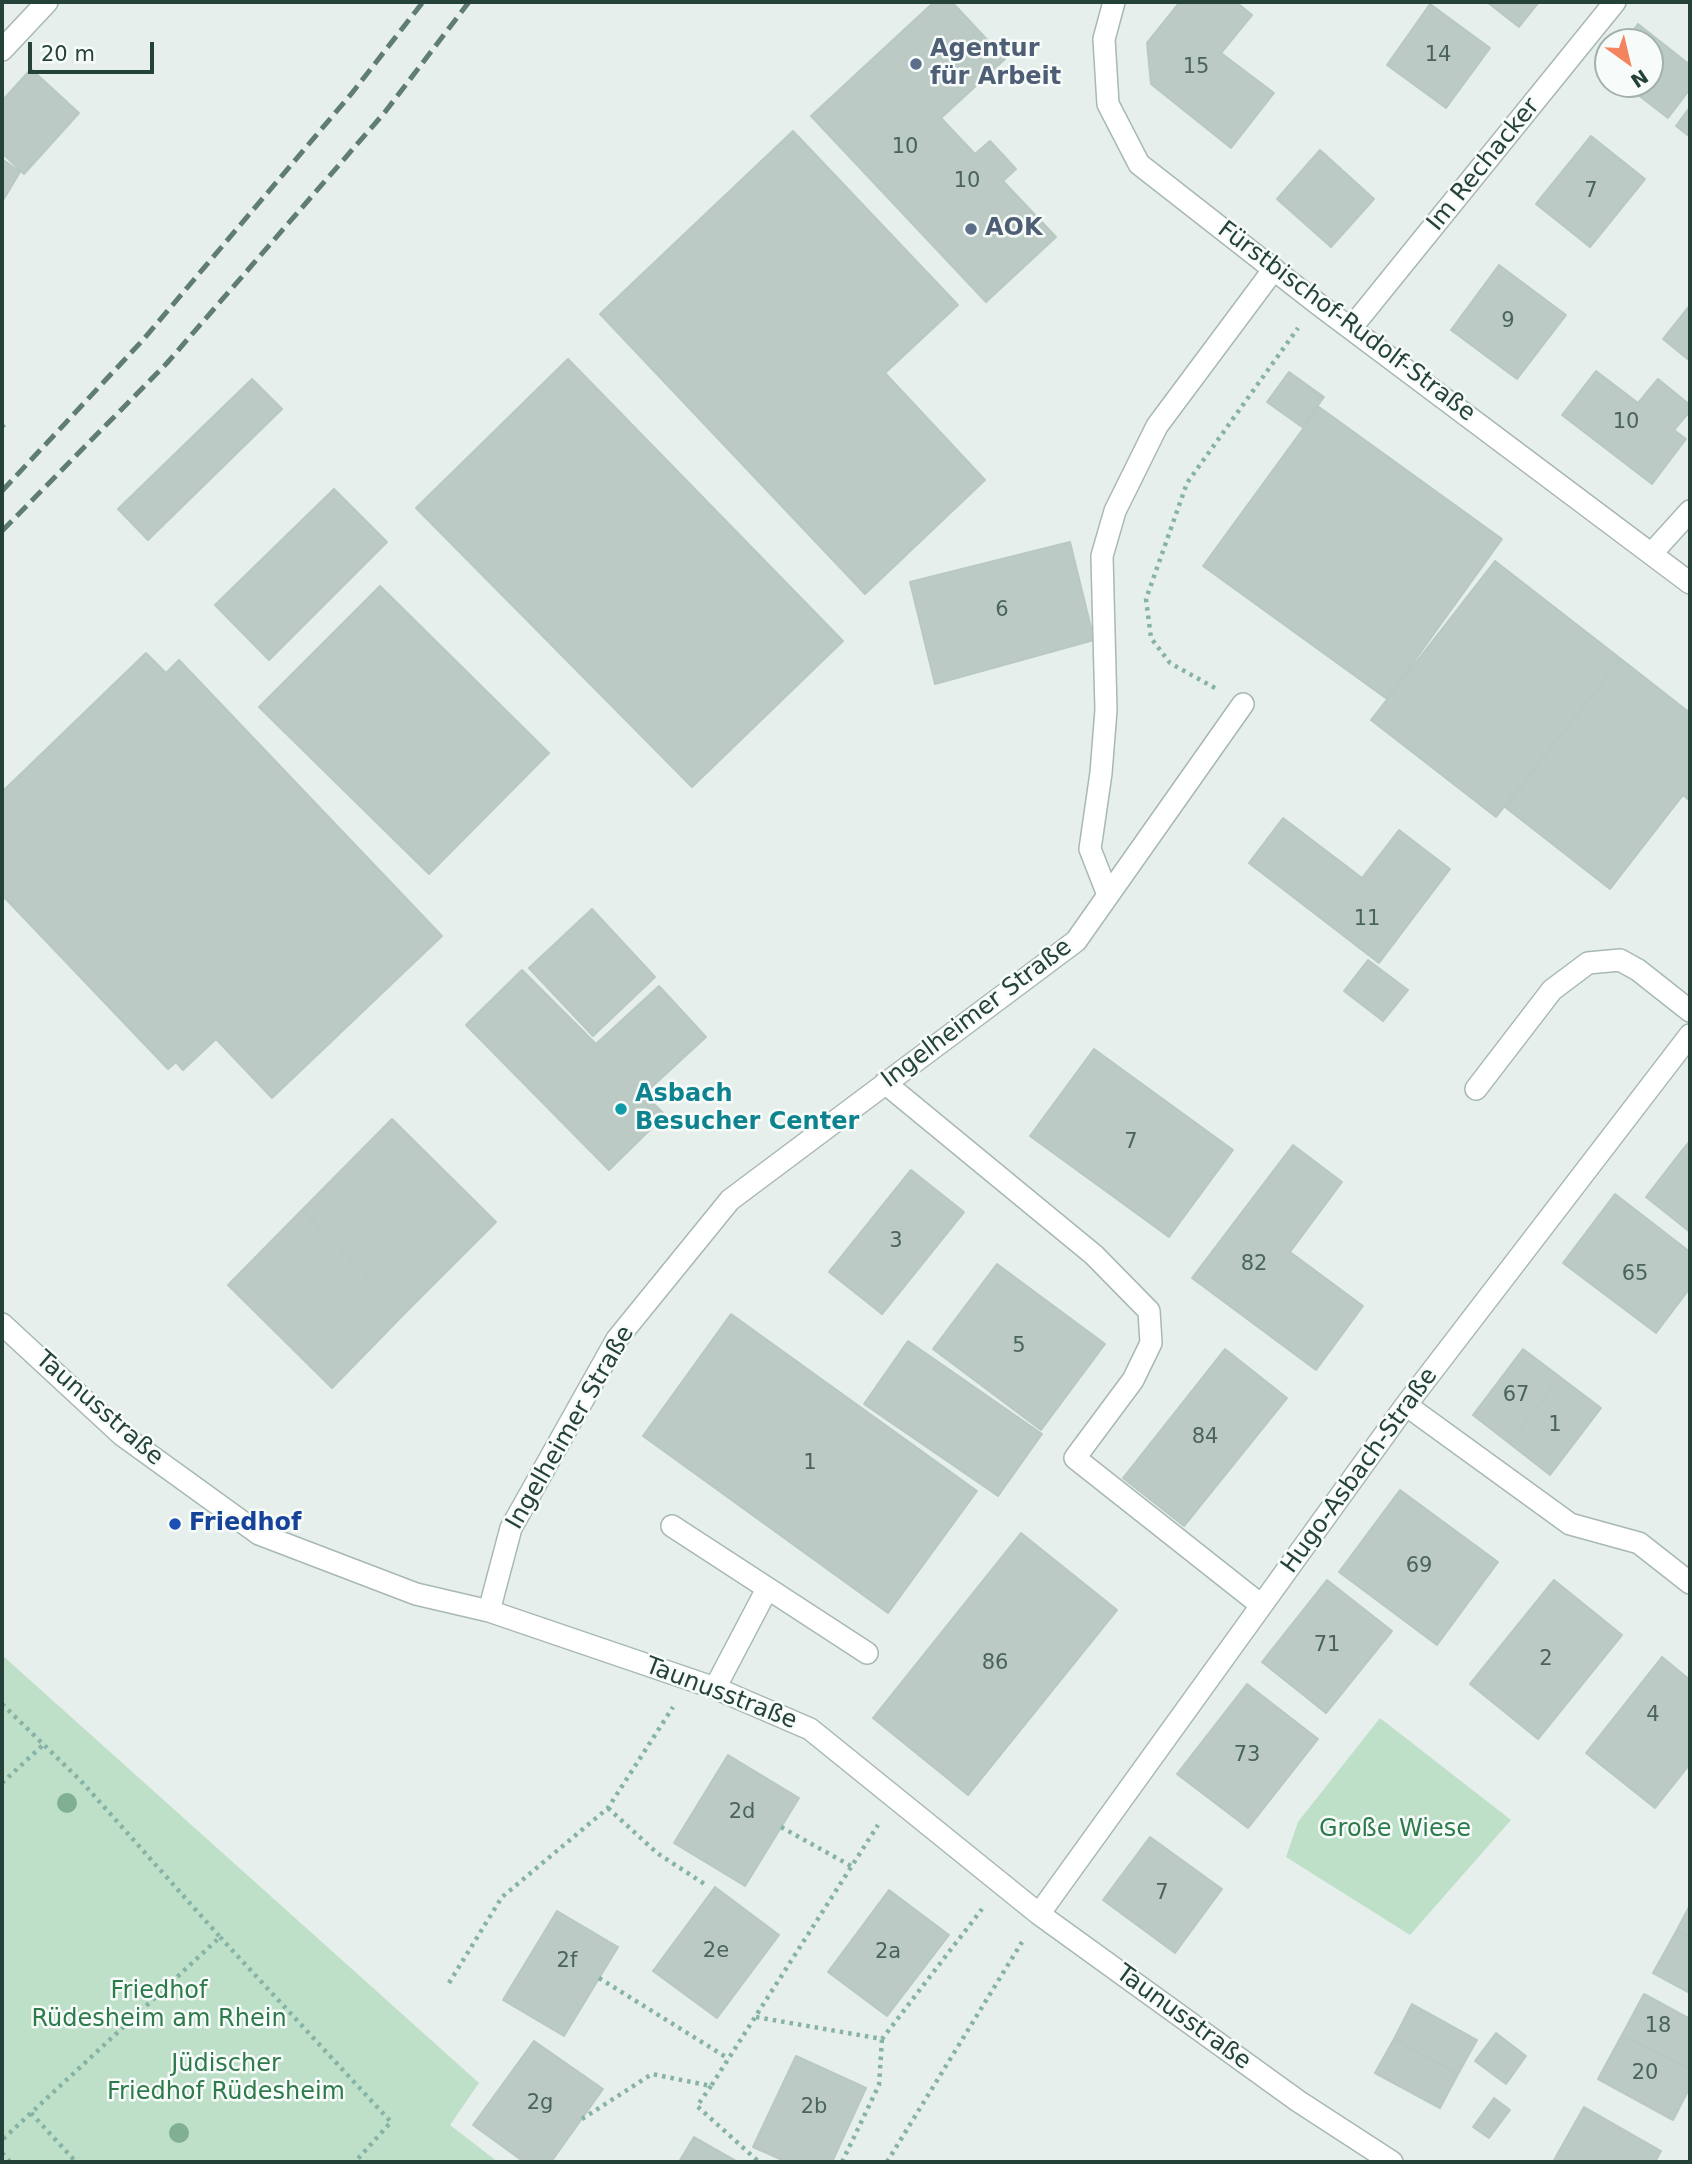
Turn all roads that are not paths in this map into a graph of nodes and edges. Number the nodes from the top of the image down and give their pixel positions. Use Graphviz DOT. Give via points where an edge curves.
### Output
graph roads {
  1 [pos="47,2"];
  2 [pos="1114,2"];
  3 [pos="1615,2"];
  4 [pos="2,50"];
  5 [pos="1273,269"];
  6 [pos="1352,327"];
  7 [pos="1690,511"];
  8 [pos="1652,553"];
  9 [pos="1690,583"];
  10 [pos="1243,704"];
  11 [pos="1108,895"];
  12 [pos="1690,1011"];
  13 [pos="1690,1035"];
  14 [pos="885,1083"];
  15 [pos="1476,1089"];
  16 [pos="2,1324"];
  17 [pos="1406,1405"];
  18 [pos="671,1527"];
  19 [pos="1690,1583"];
  20 [pos="767,1589"];
  21 [pos="1262,1605"];
  22 [pos="489,1611"];
  23 [pos="867,1653"];
  24 [pos="715,1688"];
  25 [pos="1039,1914"];
  26 [pos="1392,2162"];
  1 -- 4 [label="street"];
  2 -- 5 [label="street, Fürstbischof-Rudolf-Straße" via="1104,39 1108,104 1139,164"];
  3 -- 6 [label="street, Im Rechacker"];
  5 -- 6 [label="street, Fürstbischof-Rudolf-Straße"];
  5 -- 11 [label="street" via="1157,426 1115,511 1102,556 1105,710 1090,849"];
  6 -- 8 [label="street, Fürstbischof-Rudolf-Straße"];
  7 -- 8 [label="street"];
  8 -- 9 [label="street, Fürstbischof-Rudolf-Straße"];
  10 -- 11 [label="street, Ingelheimer Straße"];
  11 -- 14 [label="street, Ingelheimer Straße" via="1076,941"];
  12 -- 15 [label="street" via="1620,960 1588,963 1552,990"];
  13 -- 17 [label="street, Hugo-Asbach-Straße"];
  14 -- 21 [label="street" via="1094,1255 1149,1311 1151,1343 1133,1380 1075,1458"];
  14 -- 22 [label="street, Ingelheimer Straße" via="730,1200 617,1339 511,1528"];
  16 -- 22 [label="street, Taunusstraße" via="122,1435 259,1534 416,1594"];
  17 -- 19 [label="street" via="1570,1524 1639,1543"];
  17 -- 21 [label="street, Hugo-Asbach-Straße"];
  18 -- 20 [label="street"];
  20 -- 23 [label="street"];
  20 -- 24 [label="street"];
  21 -- 25 [label="street, Hugo-Asbach-Straße"];
  22 -- 24 [label="street, Taunusstraße"];
  24 -- 25 [label="street, Taunusstraße" via="810,1730"];
  25 -- 26 [label="street, Taunusstraße" via="1298,2101"];
}
